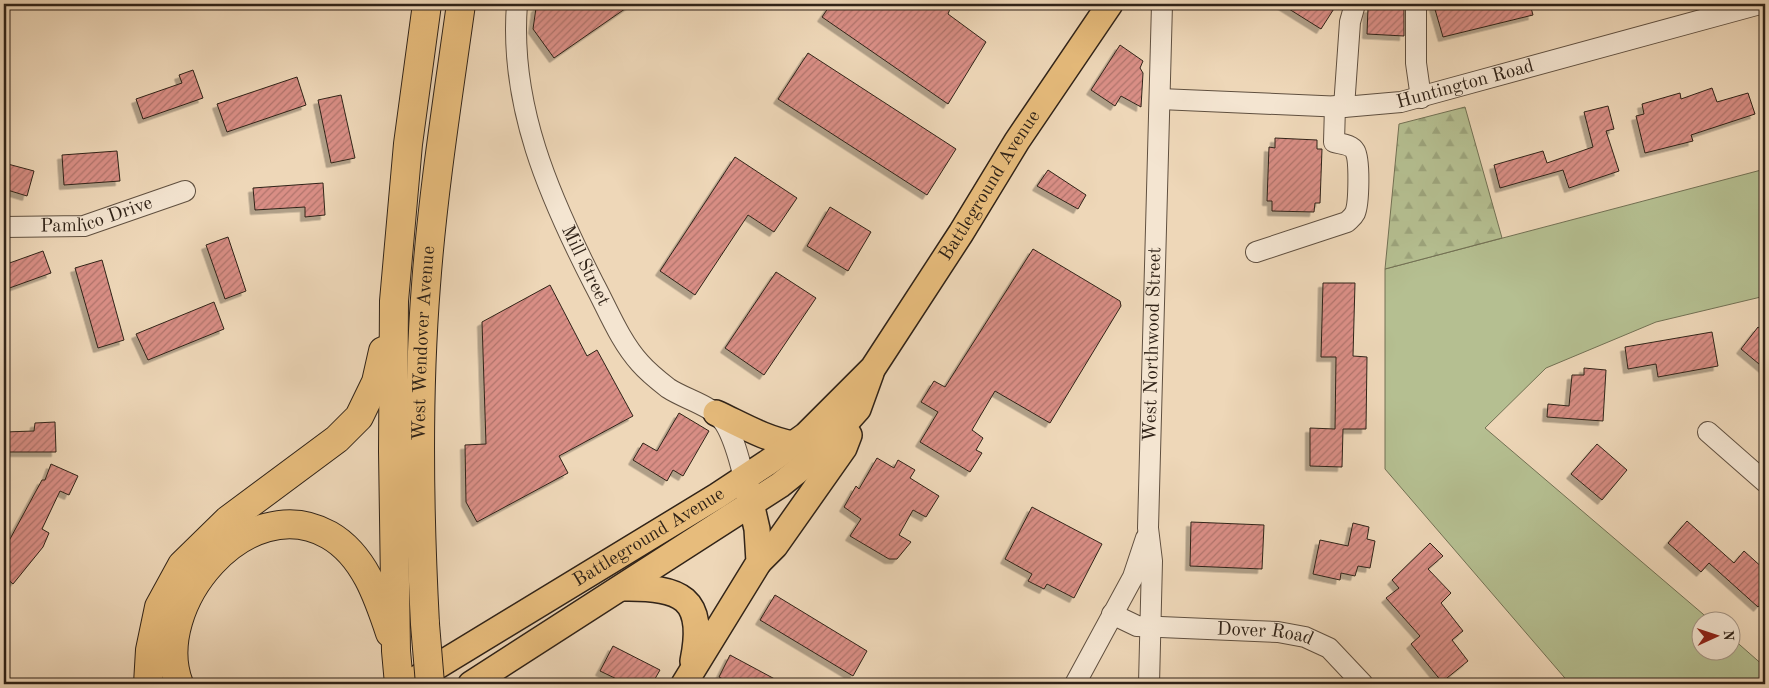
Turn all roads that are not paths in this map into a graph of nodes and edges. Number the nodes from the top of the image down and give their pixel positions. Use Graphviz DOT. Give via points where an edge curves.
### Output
graph roads {
  1 [pos="461,4"];
  2 [pos="518,4"];
  3 [pos="1110,4"];
  4 [pos="1162,4"];
  5 [pos="1355,4"];
  6 [pos="1416,4"];
  7 [pos="1760,4"];
  8 [pos="424,12"];
  9 [pos="1160,98"];
  10 [pos="1421,98"];
  11 [pos="1339,106"];
  12 [pos="185,191"];
  13 [pos="4,227"];
  14 [pos="1256,252"];
  15 [pos="394,301"];
  16 [pos="872,368"];
  17 [pos="858,409"];
  18 [pos="716,413"];
  19 [pos="1708,432"];
  20 [pos="793,444"];
  21 [pos="744,478"];
  22 [pos="1765,482"];
  23 [pos="751,504"];
  24 [pos="1148,528"];
  25 [pos="759,562"];
  26 [pos="623,588"];
  27 [pos="1112,614"];
  28 [pos="1150,628"];
  29 [pos="396,651"];
  30 [pos="687,679"];
  31 [pos="148,684"];
  32 [pos="179,684"];
  33 [pos="399,684"];
  34 [pos="408,684"];
  35 [pos="430,684"];
  36 [pos="471,684"];
  37 [pos="1075,684"];
  38 [pos="1149,684"];
  39 [pos="1363,684"];
  1 -- 35 [label="highway, West Wendover Avenue, bridge" via="426,283 422,353 419,494"];
  2 -- 18 [label="street, Mill Street" via="516,58 526,120 545,178 582,259 613,322 640,363 668,388"];
  3 -- 16 [label="main road, Battleground Avenue" via="1017,141"];
  4 -- 9 [label="street, West Northwood Street"];
  5 -- 11 [label="street"];
  6 -- 10 [label="street" via="1416,63"];
  7 -- 10 [label="street, Huntington Road"];
  8 -- 15 [label="highway, West Wendover Avenue"];
  9 -- 11 [label="street, Huntington Road"];
  9 -- 24 [label="street, West Northwood Street"];
  10 -- 11 [label="street, Huntington Road" via="1377,105"];
  11 -- 14 [label="street" via="1334,142 1351,146 1358,161 1354,215 1347,222"];
  12 -- 13 [label="street, Pamlico Drive" via="84,226"];
  15 -- 29 [label="highway, West Wendover Avenue"];
  15 -- 31 [label="highway" via="376,382 359,417 337,439 228,520 182,565 159,607 150,650"];
  16 -- 17 [label="main road, Battleground Avenue"];
  16 -- 20 [label="main road, Battleground Avenue" via="806,435"];
  17 -- 23 [label="main road, Battleground Avenue" via="815,457"];
  17 -- 25 [label="main road" via="844,448 775,546"];
  18 -- 20 [label="main road" via="763,437"];
  18 -- 21 [label="street" via="732,439"];
  19 -- 22 [label="street"];
  20 -- 21 [label="main road, Battleground Avenue"];
  21 -- 23 [label="main road"];
  21 -- 34 [label="main road, Battleground Avenue"];
  23 -- 25 [label="main road" via="757,529"];
  23 -- 26 [label="main road, Battleground Avenue"];
  24 -- 27 [label="street" via="1133,577"];
  24 -- 28 [label="street, West Northwood Street" via="1152,561"];
  25 -- 30 [label="main road"];
  26 -- 30 [label="main road" via="669,590 688,604 697,630"];
  26 -- 36 [label="main road, Battleground Avenue"];
  27 -- 28 [label="street, Dover Road" via="1137,626"];
  27 -- 37 [label="street"];
  28 -- 38 [label="street, West Northwood Street"];
  28 -- 39 [label="street, Dover Road" via="1278,632 1305,637 1329,648"];
  29 -- 32 [label="highway" via="374,588 347,550 329,535 308,527 274,526 256,530 229,546 200,577 183,605 174,630 174,658"];
  29 -- 33 [label="highway, West Wendover Avenue"];
}
